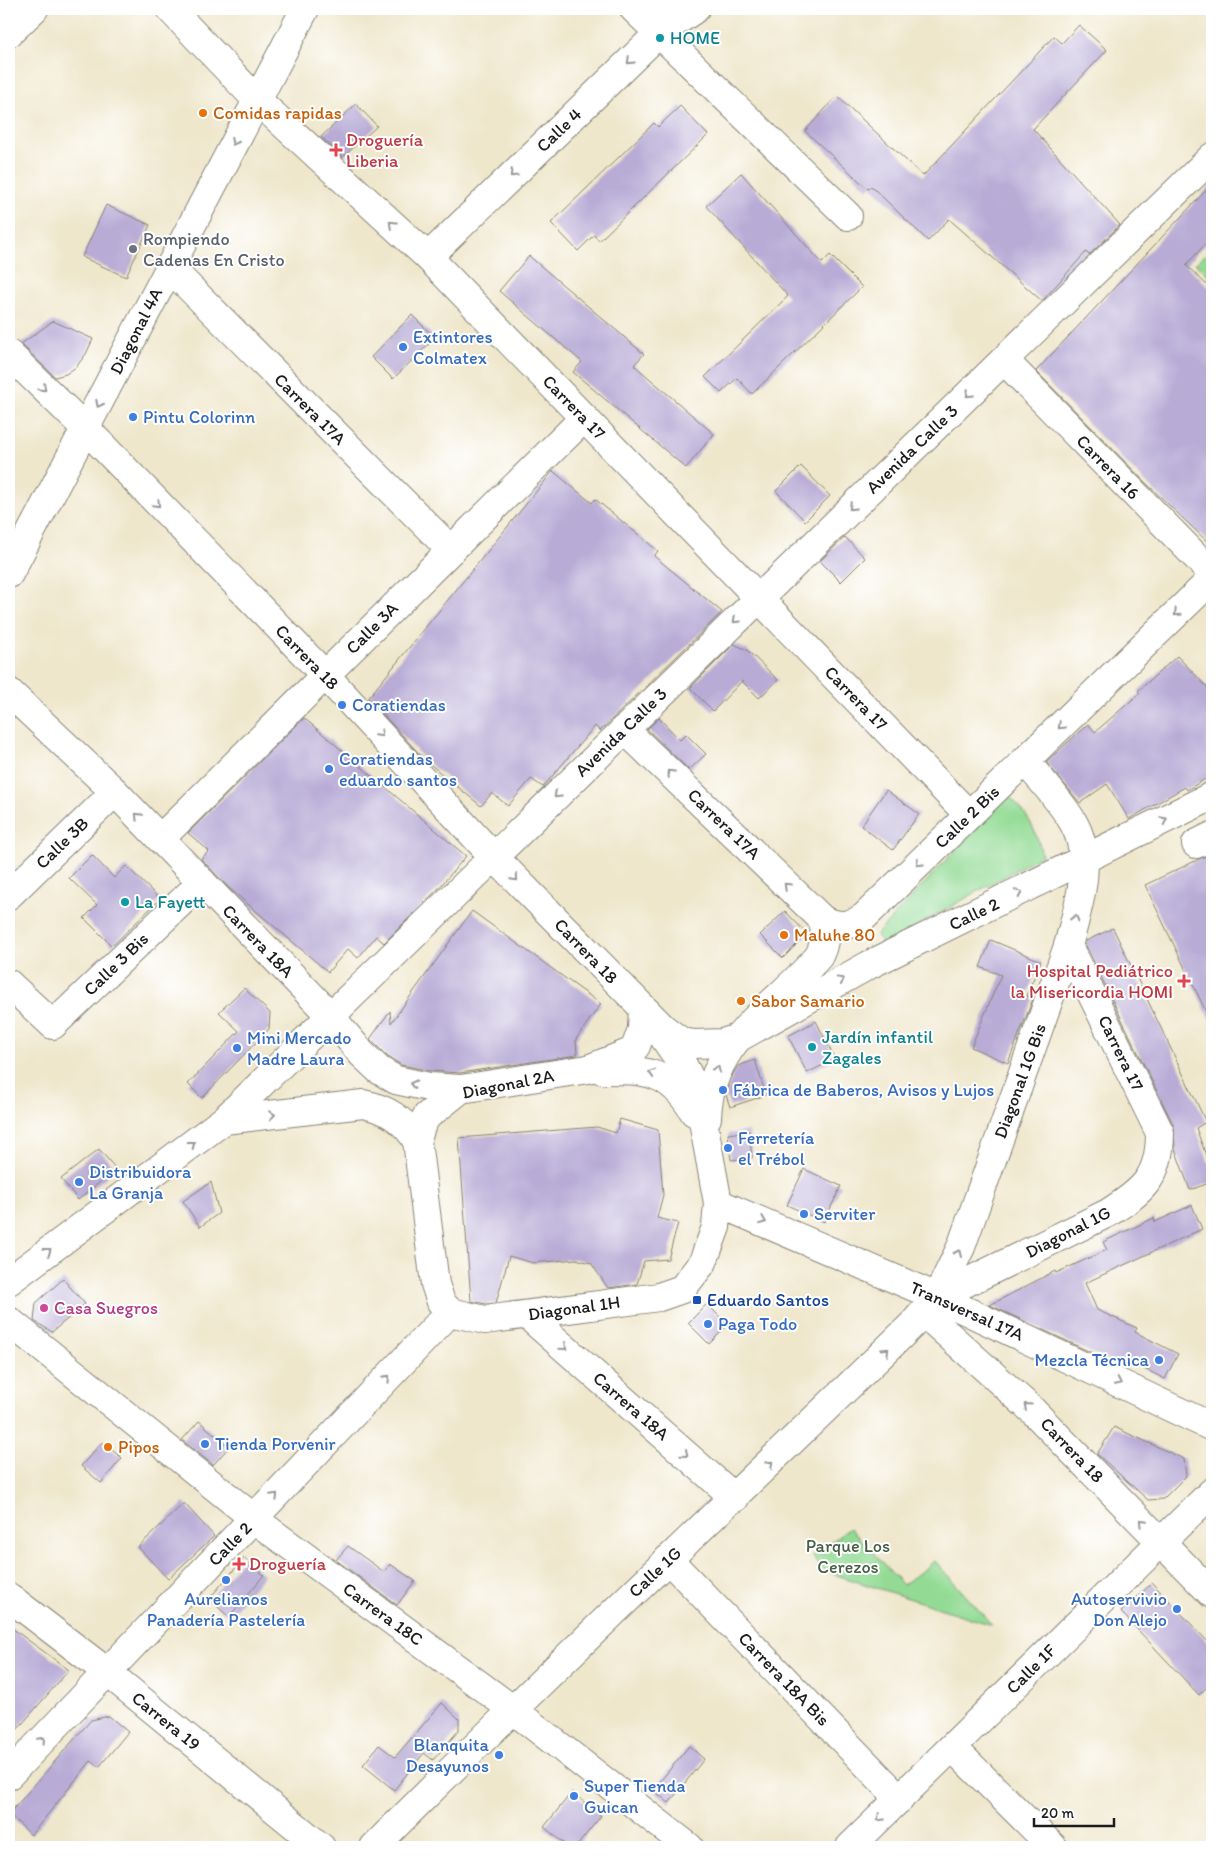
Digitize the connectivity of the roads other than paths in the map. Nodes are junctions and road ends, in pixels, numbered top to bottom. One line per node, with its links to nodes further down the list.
1 (34, 9): 6 (street)
2 (170, 9): 8 (street, Carrera 17)
3 (634, 9): 7 (street)
4 (694, 9): 7 (street, Calle 4)
5 (298, 12): 8 (street, Diagonal 4A)
6 (9, 33)
7 (658, 34): 10 (street); 11 (street, Calle 4, one-way to 11)
8 (256, 99): 11 (street, Carrera 17, one-way to 8); 12 (street, Diagonal 4A, one-way to 12)
9 (1212, 157): 14 (street, Avenida Calle 3)
10 (848, 216)
11 (428, 257): 15 (street, Carrera 17)
12 (170, 267): 16 (street, Diagonal 4A, one-way to 16); 17 (street, Carrera 17A)
13 (9, 354): 16 (street, Carrera 18, one-way to 16)
14 (1004, 360): 18 (street, Carrera 16); 21 (street, Avenida Calle 3, one-way to 21)
15 (584, 418): 17 (street, Calle 3A); 21 (street, Carrera 17)
16 (86, 429): 19 (street, Diagonal 4A); 22 (street, Carrera 18, one-way to 22)
17 (450, 550): 22 (street, Calle 3A)
18 (1212, 573)
19 (9, 574)
20 (1212, 579): 25 (street, Calle 2 Bis, one-way to 25)
21 (759, 598): 24 (street, Avenida Calle 3, one-way to 24); 28 (street, Carrera 17)
22 (325, 675): 29 (street, Calle 3A); 30 (street, Carrera 18, one-way to 30)
23 (9, 692): 26 (street, Carrera 18A)
24 (624, 729): 30 (street, Avenida Calle 3, one-way to 30); 34 (street, Carrera 17A, one-way to 24)
25 (1025, 761): 28 (street, Calle 2 Bis); 31 (street)
26 (116, 792): 29 (street, Carrera 18A, one-way to 26); 33 (street, Calle 3B)
27 (1212, 796): 31 (street, Calle 2, one-way to 27)
28 (969, 815): 34 (street, Calle 2 Bis, one-way to 34)
29 (160, 839): 32 (street, Carrera 18A)
30 (493, 856): 37 (street, Carrera 18, one-way to 37); 38 (street, Avenida Calle 3)
31 (1084, 860): 35 (street, Diagonal 1G Bis, one-way to 31); 39 (street, Calle 2, one-way to 31)
32 (202, 882): 36 (street, Calle 3 Bis); 38 (street, Carrera 18A)
33 (9, 895)
34 (823, 920): 39 (street)
35 (1068, 946): 44 (street, Carrera 17); 49 (street, Diagonal 1G Bis, one-way to 35)
36 (9, 984)
37 (643, 1008): 39 (street, Carrera 18); 40 (street, Diagonal 2A); 43 (street, Carrera 18)
38 (330, 1015): 41 (street, Carrera 18A, one-way to 38); 42 (street, Avenida Calle 3)
39 (738, 1038): 43 (street, Carrera 18, one-way to 39)
40 (588, 1069): 41 (street, Diagonal 2A); 43 (street, Carrera 18, one-way to 40)
41 (461, 1090): 45 (street, Diagonal 2A)
42 (224, 1120): 45 (street, one-way to 45); 48 (street, Avenida Calle 3, one-way to 42)
43 (706, 1133): 46 (street, Carrera 18)
44 (1160, 1133): 49 (street, Diagonal 1G)
45 (417, 1141): 50 (street)
46 (718, 1203): 47 (street, Carrera 18); 49 (street, Transversal 17A, one-way to 49)
47 (692, 1279): 51 (street, Diagonal 1H)
48 (9, 1281)
49 (930, 1305): 53 (street, Transversal 17A, one-way to 53); 55 (street, Calle 1G, one-way to 49); 57 (street, Carrera 18, one-way to 49)
50 (450, 1312): 51 (street, Diagonal 1H); 56 (street, Calle 2, one-way to 50)
51 (527, 1315): 55 (street, Carrera 18A, one-way to 55)
52 (9, 1321): 56 (street, Carrera 18C)
53 (1212, 1427)
54 (1212, 1492): 57 (street, Calle 1F)
55 (735, 1498): 58 (street, Calle 1G)
56 (254, 1518): 61 (street, Calle 2); 62 (street, Carrera 18C)
57 (1161, 1542): 59 (street, Carrera 18); 63 (street, Calle 1F)
58 (668, 1559): 62 (street, Calle 1G); 65 (street, Carrera 18A Bis)
59 (1212, 1594)
60 (9, 1597): 61 (street, Carrera 19)
61 (107, 1672): 64 (street, Calle 2, one-way to 61); 66 (street, Carrera 19)
62 (512, 1709): 67 (street, Calle 1G); 68 (street, Carrera 18C)
63 (952, 1747): 65 (street, Calle 1F); 70 (street)
64 (9, 1775)
65 (900, 1798): 69 (street, Calle 1F, one-way to 69)
66 (321, 1847)
67 (374, 1847)
68 (689, 1847)
69 (850, 1847)
70 (1053, 1847)

